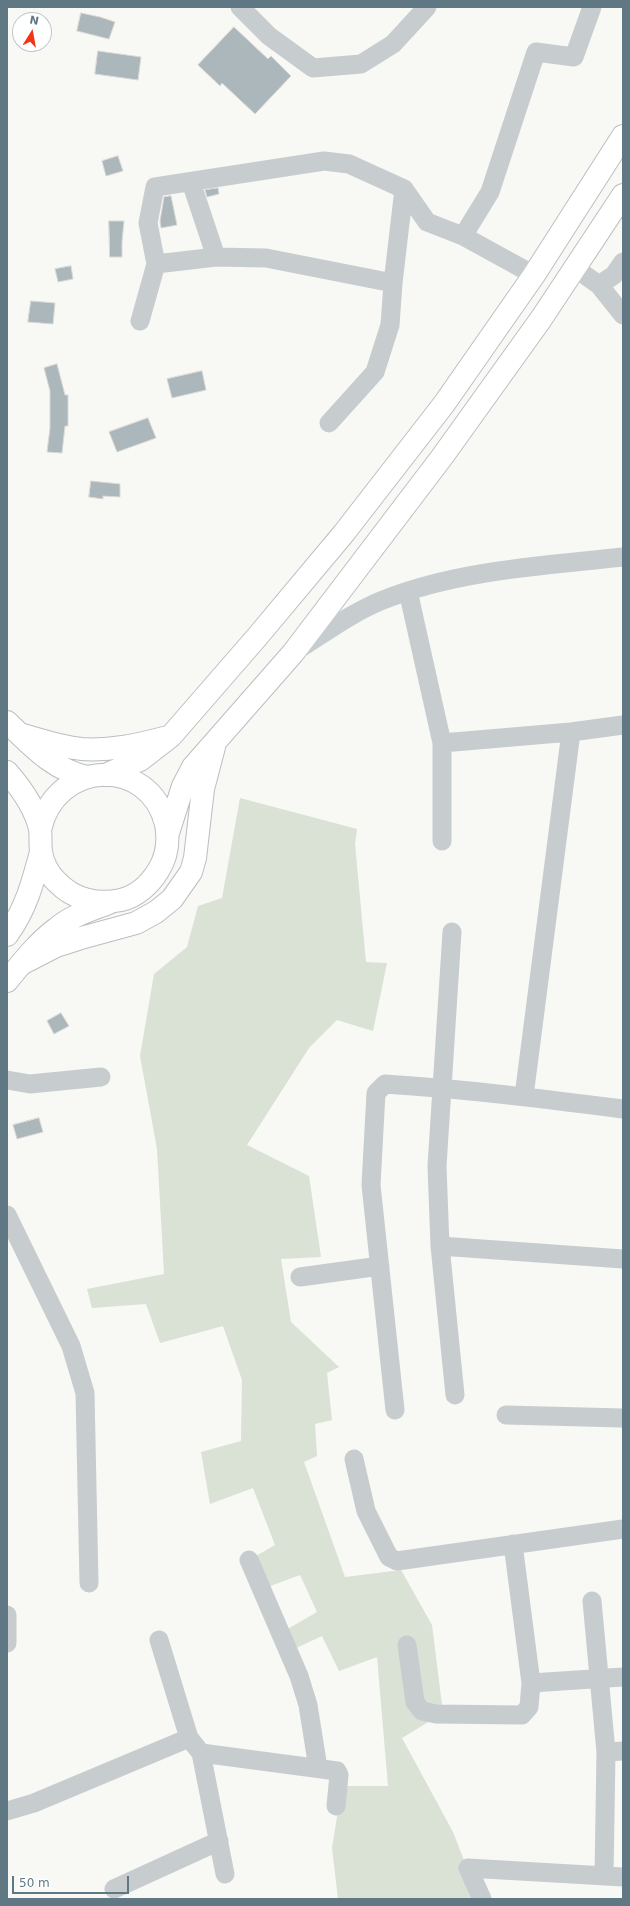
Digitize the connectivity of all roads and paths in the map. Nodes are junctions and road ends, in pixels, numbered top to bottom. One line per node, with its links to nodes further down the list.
1 (240, 7): 2 (street)
2 (427, 7)
3 (592, 7): 8 (street)
4 (623, 136): 13 (main road)
5 (191, 182): 6 (street); 9 (street); 11 (street)
6 (404, 189): 8 (street); 14 (street)
7 (623, 195): 12 (main road)
8 (463, 236): 13 (street)
9 (216, 257): 11 (street); 14 (street)
10 (623, 262): 15 (street)
11 (156, 264): 17 (street)
12 (575, 268): 15 (street); 21 (main road)
13 (534, 275): 25 (main road)
14 (393, 283): 18 (street)
15 (599, 285): 16 (street)
16 (623, 315)
17 (140, 321)
18 (329, 423)
19 (623, 557): 20 (street)
20 (408, 591): 21 (street); 27 (street)
21 (292, 653): 26 (main road)
22 (623, 725): 24 (street)
23 (13, 728): 25 (main road); 29 (main road)
24 (571, 732): 27 (street); 42 (street)
25 (171, 736): 29 (main road)
26 (216, 743): 31 (main road); 37 (main road)
27 (442, 743): 32 (street)
28 (7, 772): 30 (main road)
29 (96, 776): 30 (main road); 31 (main road)
30 (40, 830): 33 (main road)
31 (168, 833): 34 (main road)
32 (442, 841)
33 (41, 852): 34 (main road); 36 (main road)
34 (110, 902): 37 (main road)
35 (452, 932): 41 (street)
36 (7, 935)
37 (22, 963): 38 (main road)
38 (7, 981)
39 (101, 1077): 40 (street)
40 (7, 1080)
41 (441, 1088): 42 (street); 45 (street); 47 (street)
42 (524, 1096): 43 (street)
43 (623, 1109)
44 (7, 1215): 57 (street)
45 (440, 1246): 46 (street); 49 (street)
46 (623, 1258)
47 (380, 1266): 48 (street); 50 (street)
48 (300, 1277)
49 (456, 1395)
50 (395, 1410)
51 (506, 1416): 52 (street)
52 (623, 1418)
53 (354, 1459): 55 (street)
54 (623, 1529): 55 (street)
55 (513, 1544): 65 (street)
56 (249, 1560): 68 (street)
57 (89, 1583)
58 (592, 1601): 64 (street)
59 (7, 1615): 61 (street)
60 (159, 1640): 66 (street)
61 (7, 1643)
62 (407, 1645): 65 (street)
63 (623, 1677): 64 (street)
64 (600, 1678): 65 (street); 67 (street)
65 (531, 1683)
66 (195, 1746): 68 (street); 70 (street); 71 (street)
67 (615, 1751): 73 (street)
68 (318, 1768): 69 (street)
69 (336, 1806)
70 (7, 1811)
71 (218, 1841): 72 (street); 75 (street)
72 (225, 1874)
73 (604, 1876): 74 (street); 76 (street)
74 (623, 1877)
75 (114, 1890)
76 (482, 1899)

